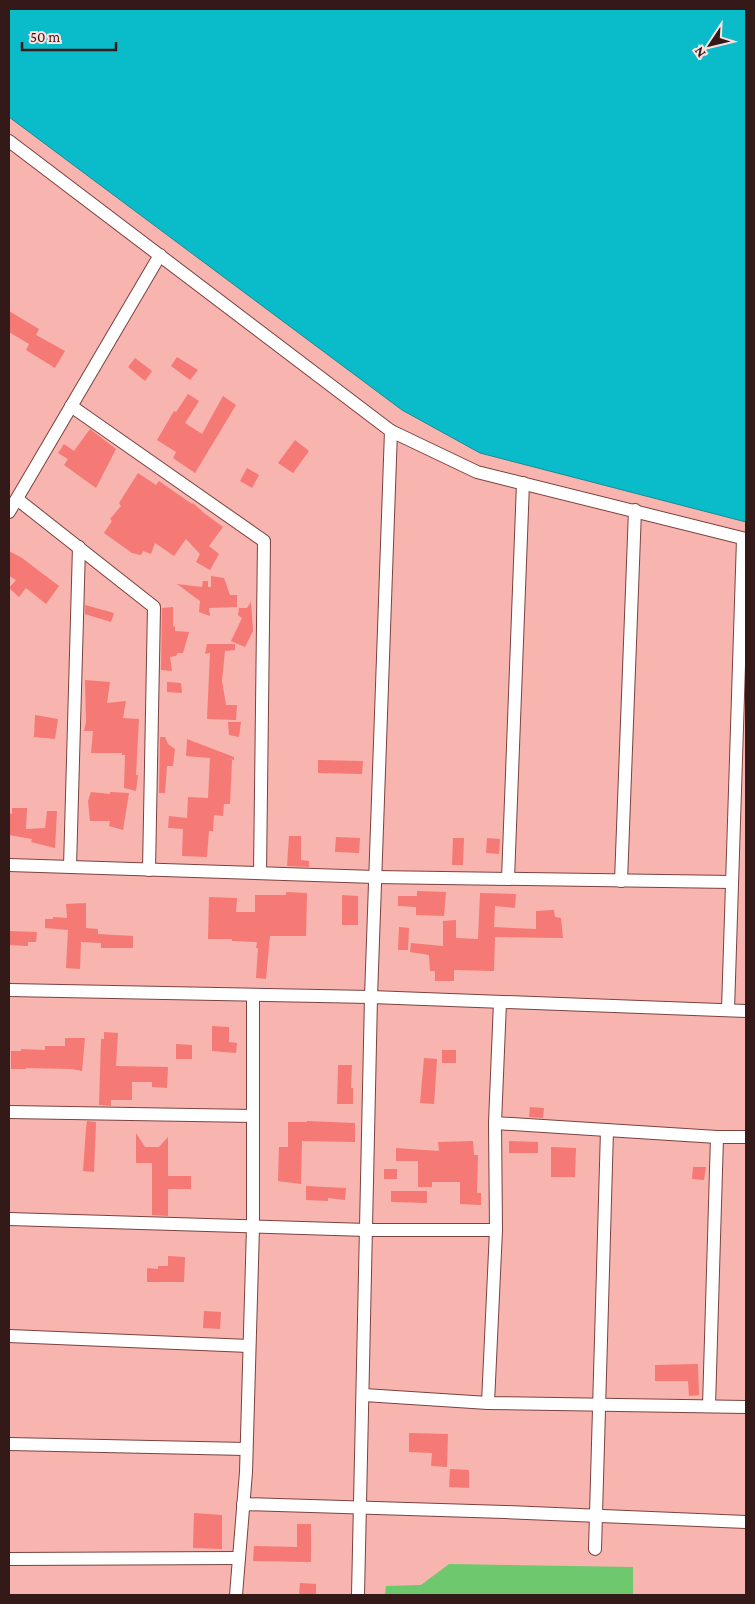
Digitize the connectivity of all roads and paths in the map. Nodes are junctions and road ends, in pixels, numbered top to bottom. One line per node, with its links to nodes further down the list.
1 (9, 141): 2 (street)
2 (160, 255): 3 (street); 4 (street)
3 (71, 406): 6 (street); 14 (street)
4 (390, 431): 5 (street); 15 (street)
5 (523, 483): 7 (street); 16 (street)
6 (17, 499): 8 (street); 10 (street)
7 (635, 510): 9 (street); 17 (street)
8 (9, 512)
9 (745, 539): 18 (street)
10 (78, 547): 12 (street); 13 (street)
11 (9, 865): 12 (street)
12 (70, 867): 13 (street)
13 (149, 870): 14 (street)
14 (260, 873): 15 (street)
15 (375, 877): 16 (street); 21 (street)
16 (508, 879): 17 (street)
17 (621, 881): 18 (street)
18 (732, 882): 23 (street)
19 (9, 990): 20 (street)
20 (253, 995): 21 (street); 26 (street)
21 (371, 997): 22 (street); 33 (street)
22 (500, 1002): 23 (street); 27 (street)
23 (728, 1010): 24 (street)
24 (746, 1011)
25 (9, 1112): 26 (street)
26 (253, 1116): 32 (street)
27 (495, 1123): 28 (street); 34 (street)
28 (607, 1130): 29 (street); 39 (street)
29 (717, 1136): 30 (street); 40 (street)
30 (746, 1137)
31 (9, 1219): 32 (street)
32 (253, 1227): 33 (street); 36 (street)
33 (367, 1230): 34 (street); 37 (street)
34 (496, 1230): 38 (street)
35 (9, 1336): 36 (street)
36 (249, 1346): 43 (street)
37 (364, 1395): 38 (street); 45 (street)
38 (488, 1403): 39 (street)
39 (599, 1406): 40 (street); 46 (street)
40 (709, 1406): 41 (street)
41 (746, 1407)
42 (9, 1444): 43 (street)
43 (246, 1449): 44 (street)
44 (243, 1504): 45 (street); 49 (street)
45 (361, 1508): 46 (street); 52 (street)
46 (595, 1516): 47 (street); 48 (street)
47 (746, 1522)
48 (595, 1549)
49 (239, 1558): 50 (street); 51 (street)
50 (9, 1559)
51 (236, 1595)
52 (358, 1595)

